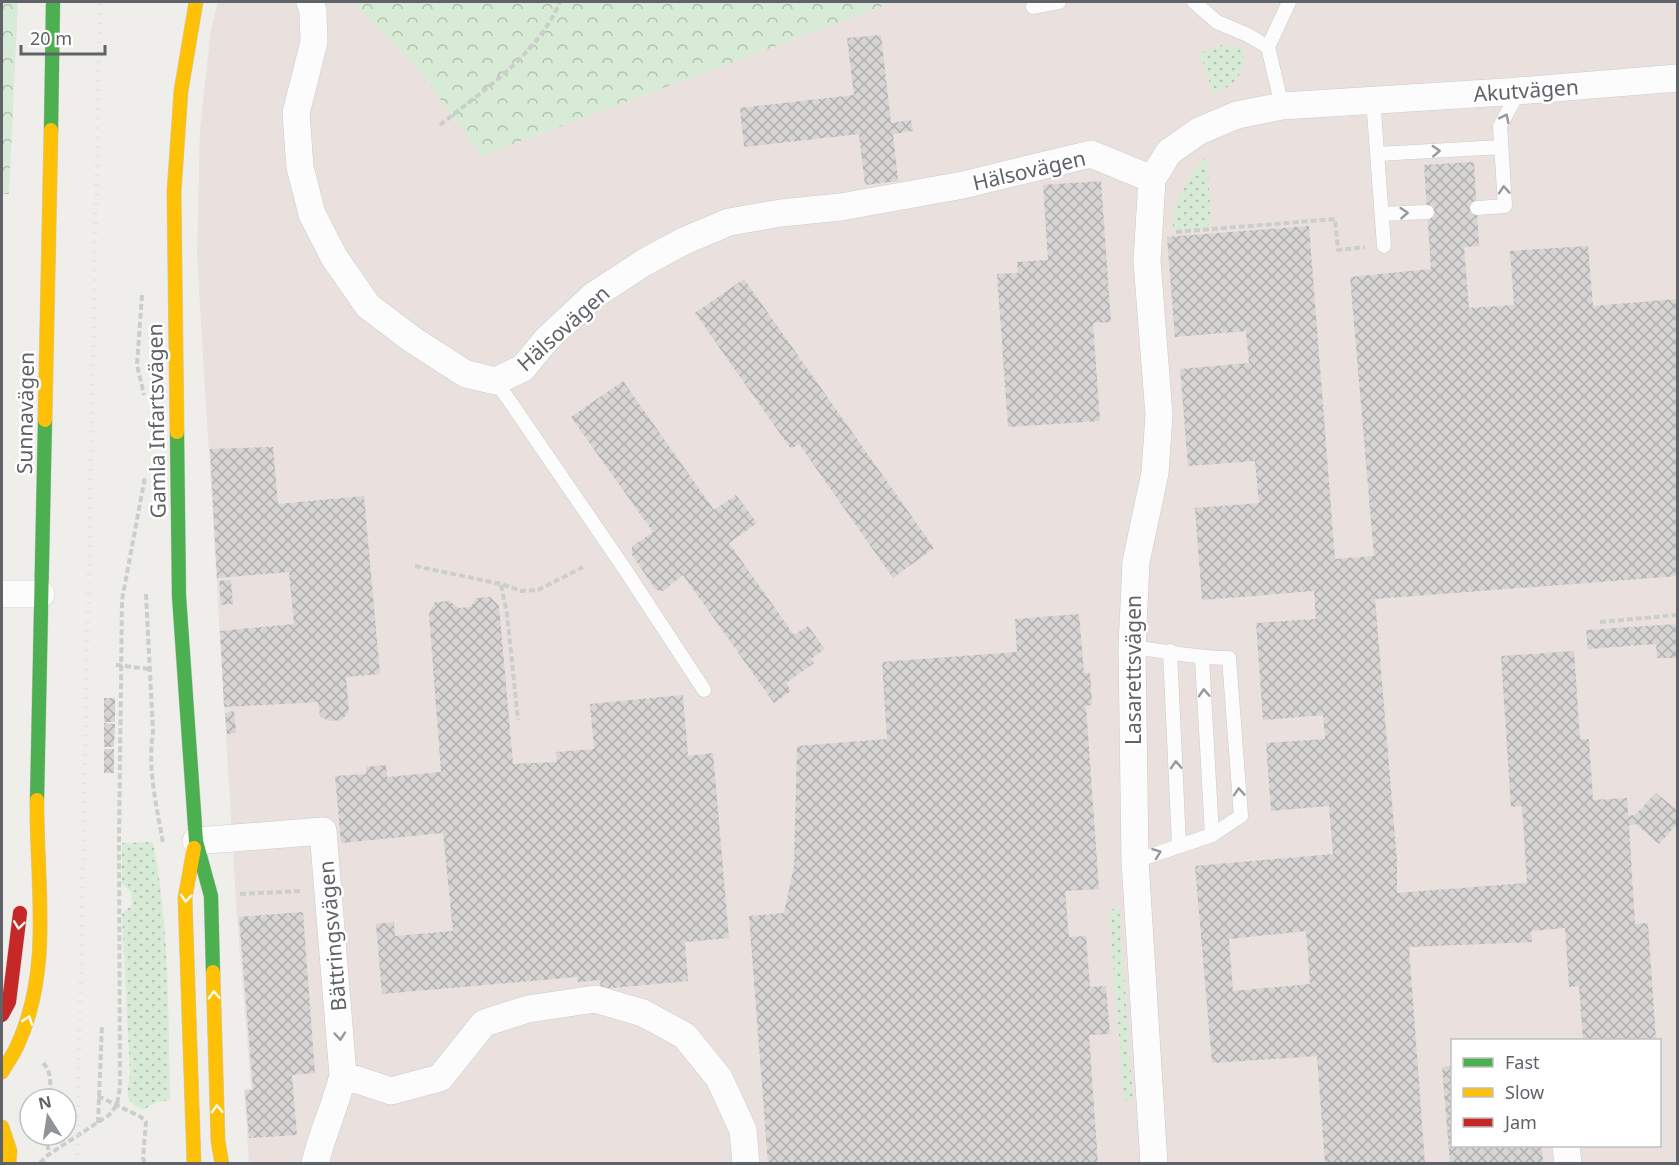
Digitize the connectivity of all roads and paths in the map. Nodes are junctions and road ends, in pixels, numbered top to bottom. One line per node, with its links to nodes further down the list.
1 (54, 2): 29 (street, Sunnavägen)
2 (196, 2): 41 (street, Gamla Infartsvägen)
3 (310, 2): 23 (street, Hälsovägen)
4 (560, 2): 14 (path)
5 (1059, 2): 8 (lane)
6 (1194, 2): 9 (lane)
7 (1289, 2): 9 (lane)
8 (1033, 7)
9 (1268, 47): 13 (lane)
10 (1677, 78): 11 (street, Akutvägen)
11 (1519, 91): 12 (street, Akutvägen); 15 (lane, one-way to 11)
12 (1373, 99): 13 (street, Akutvägen); 16 (lane)
13 (1282, 106): 17 (street, Akutvägen)
14 (440, 125)
15 (1501, 147): 16 (lane, one-way to 15); 18 (lane, one-way to 15)
16 (1377, 154): 20 (lane)
17 (1152, 179): 21 (street, Lasarettsvägen); 23 (street, Hälsovägen)
18 (1477, 208)
19 (1427, 212): 20 (lane, one-way to 19)
20 (1382, 214): 22 (lane)
21 (1149, 234): 22 (path); 32 (street, Lasarettsvägen)
22 (1384, 246)
23 (496, 381): 37 (lane)
24 (146, 471): 35 (path)
25 (415, 566): 27 (path)
26 (583, 567): 27 (path)
27 (501, 584): 38 (path)
28 (2, 594): 29 (street)
29 (41, 594): 39 (street, Sunnavägen)
30 (1677, 615): 31 (path)
31 (1600, 622)
32 (1132, 647): 33 (lane); 43 (street, Lasarettsvägen)
33 (1170, 651): 34 (lane); 42 (lane, one-way to 33)
34 (1202, 658): 40 (lane, one-way to 34); 40 (lane, one-way to 34)
35 (118, 666): 36 (path); 55 (path)
36 (149, 669)
37 (704, 690)
38 (518, 720)
39 (37, 826): 44 (street, Sunnavägen); 50 (street, Sunnavägen, one-way to 39)
40 (1212, 835): 42 (lane)
41 (196, 841): 45 (street, Bättringsvägen); 46 (street, Gamla Infartsvägen); 64 (street, Gamla Infartsvägen, one-way to 64)
42 (1179, 845): 43 (lane, one-way to 42)
43 (1135, 861): 68 (street, Lasarettsvägen)
44 (26, 879)
45 (328, 890): 46 (path); 51 (street, Bättringsvägen, one-way to 51)
46 (211, 896): 65 (street, Gamla Infartsvägen, one-way to 46)
47 (22, 900): 48 (street, one-way to 48)
48 (2, 1015)
49 (102, 1025): 54 (path)
50 (2, 1072)
51 (343, 1075): 66 (street, Bättringsvägen); 67 (street)
52 (50, 1077): 53 (path)
53 (50, 1087)
54 (98, 1096): 55 (path); 56 (path)
55 (117, 1105): 56 (path); 63 (path)
56 (98, 1124): 60 (path)
57 (2, 1127): 61 (street)
58 (48, 1147): 60 (path)
59 (1566, 1147): 69 (street)
60 (48, 1155): 62 (path)
61 (9, 1164)
62 (39, 1164)
63 (144, 1164)
64 (194, 1164)
65 (222, 1164)
66 (315, 1164)
67 (746, 1164)
68 (1154, 1164)
69 (1568, 1164)

